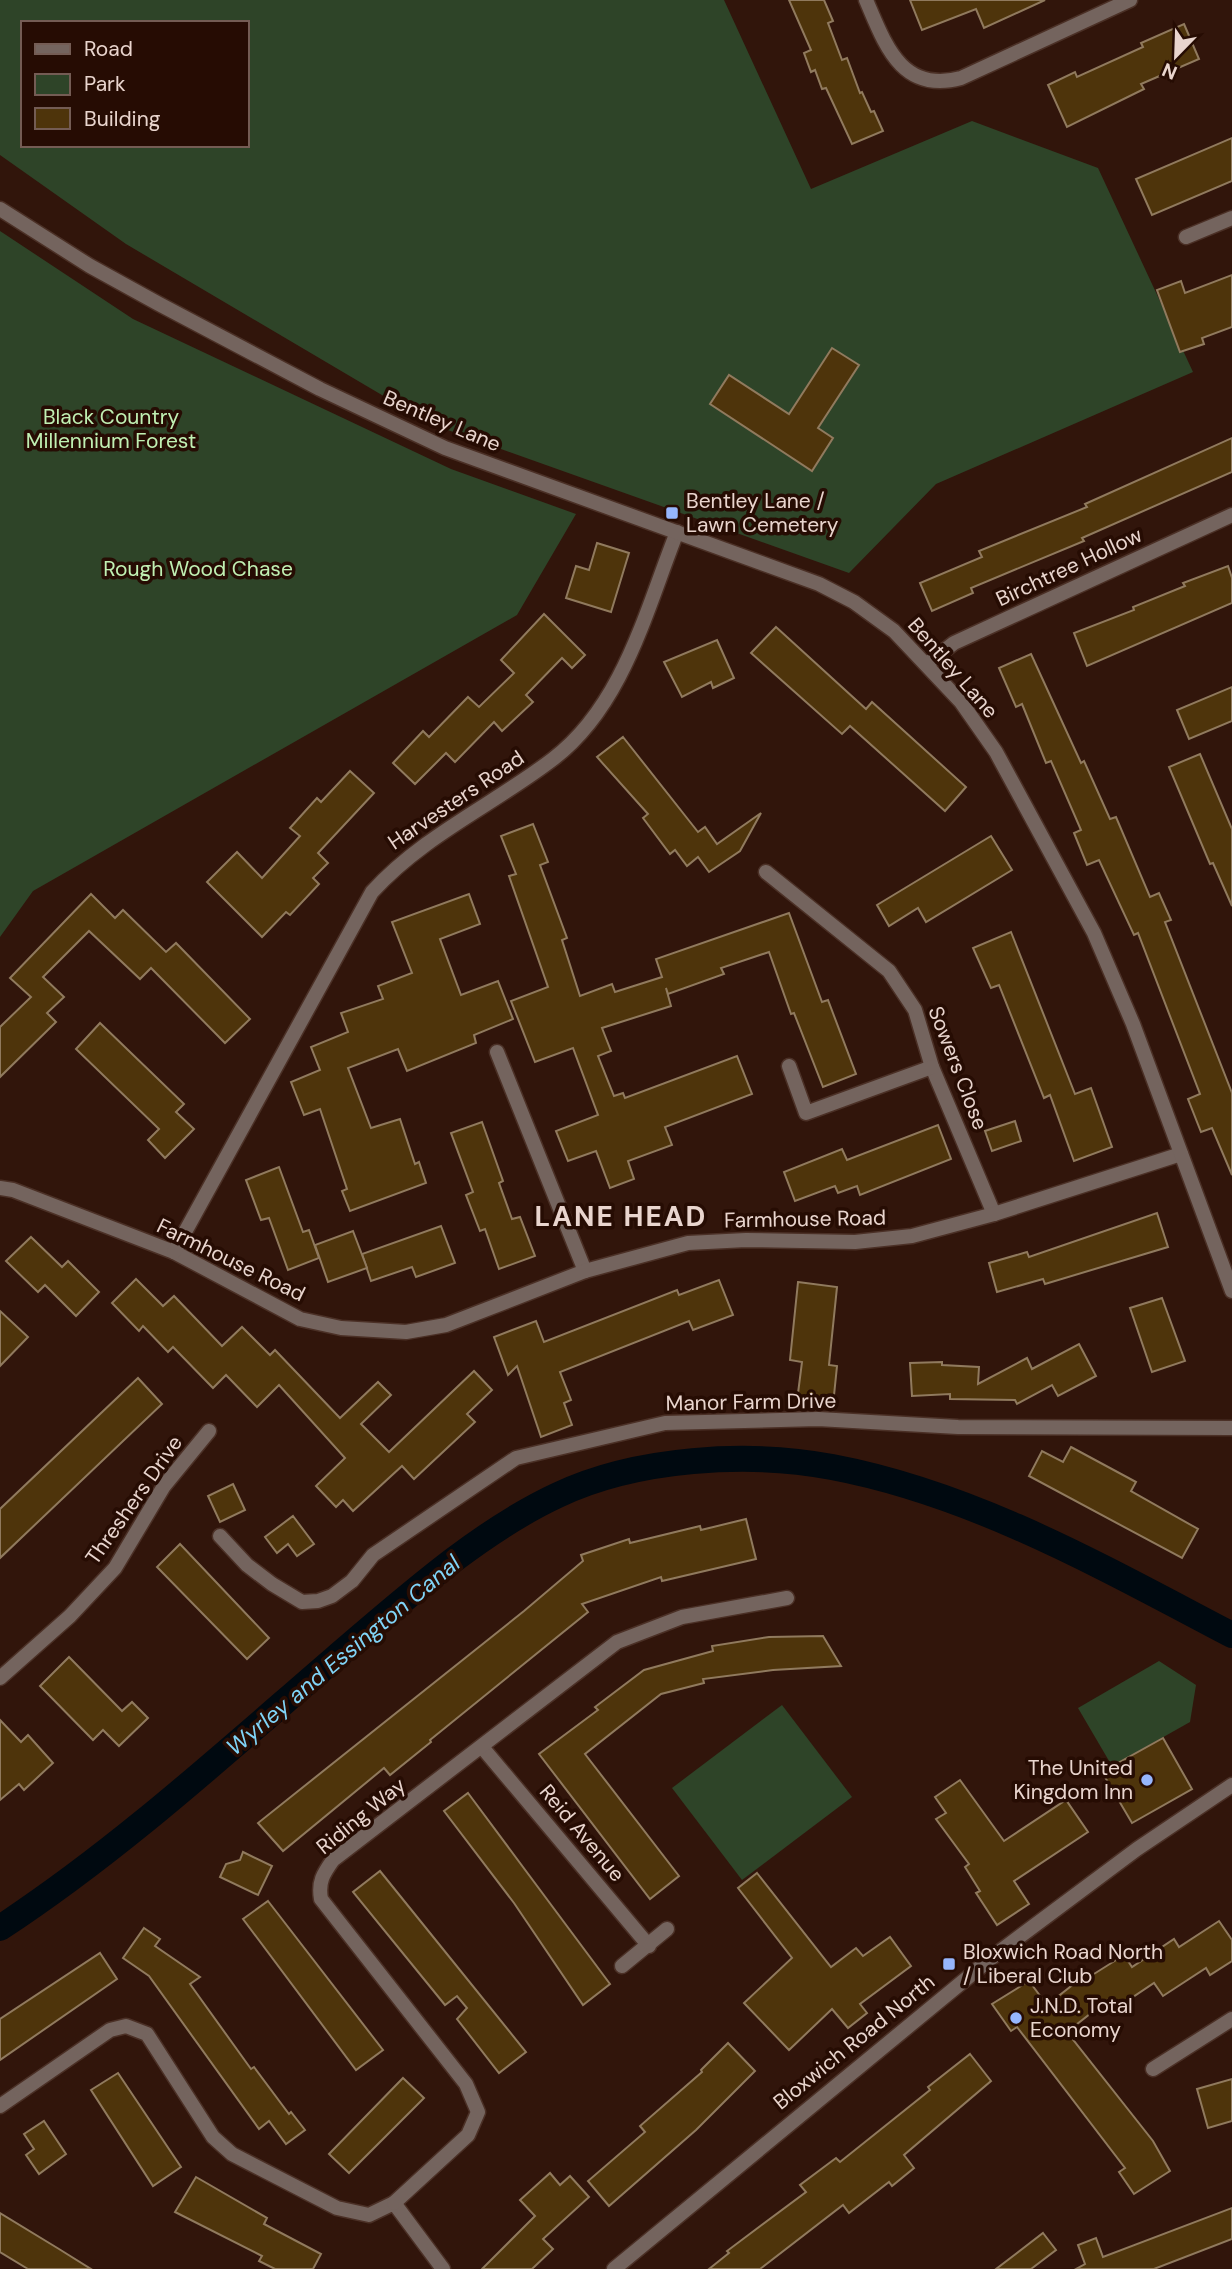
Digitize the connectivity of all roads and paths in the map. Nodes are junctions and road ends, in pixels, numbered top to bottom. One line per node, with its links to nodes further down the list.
1 (866, 0): 2 (street)
2 (1129, 0)
3 (0, 209): 7 (street, Bentley Lane)
4 (1232, 218): 5 (street)
5 (1186, 237)
6 (1232, 515): 8 (street, Birchtree Hollow)
7 (677, 532): 8 (street, Bentley Lane); 16 (street, Harvesters Road)
8 (927, 664): 13 (street, Bentley Lane)
9 (766, 872): 12 (street, Sowers Close)
10 (497, 1052): 17 (street)
11 (789, 1066): 12 (street)
12 (932, 1067): 15 (street, Sowers Close)
13 (1181, 1154): 15 (street, Farmhouse Road); 18 (street, Bentley Lane)
14 (0, 1188): 16 (street, Farmhouse Road)
15 (994, 1214): 17 (street, Farmhouse Road)
16 (174, 1252): 17 (street, Farmhouse Road)
17 (585, 1271)
18 (1232, 1291)
19 (1232, 1428): 21 (street, Manor Farm Drive)
20 (209, 1431): 23 (street, Threshers Drive)
21 (220, 1536)
22 (787, 1598): 24 (street, Riding Way)
23 (0, 1678)
24 (482, 1747): 27 (street, Reid Avenue); 32 (street, Riding Way)
25 (1232, 1785): 34 (street, Bloxwich Road North)
26 (667, 1929): 27 (street)
27 (649, 1946): 28 (street)
28 (622, 1966)
29 (1232, 2019): 30 (street)
30 (1153, 2069)
31 (0, 2106): 32 (street)
32 (394, 2203): 33 (street)
33 (443, 2269)
34 (614, 2269)

